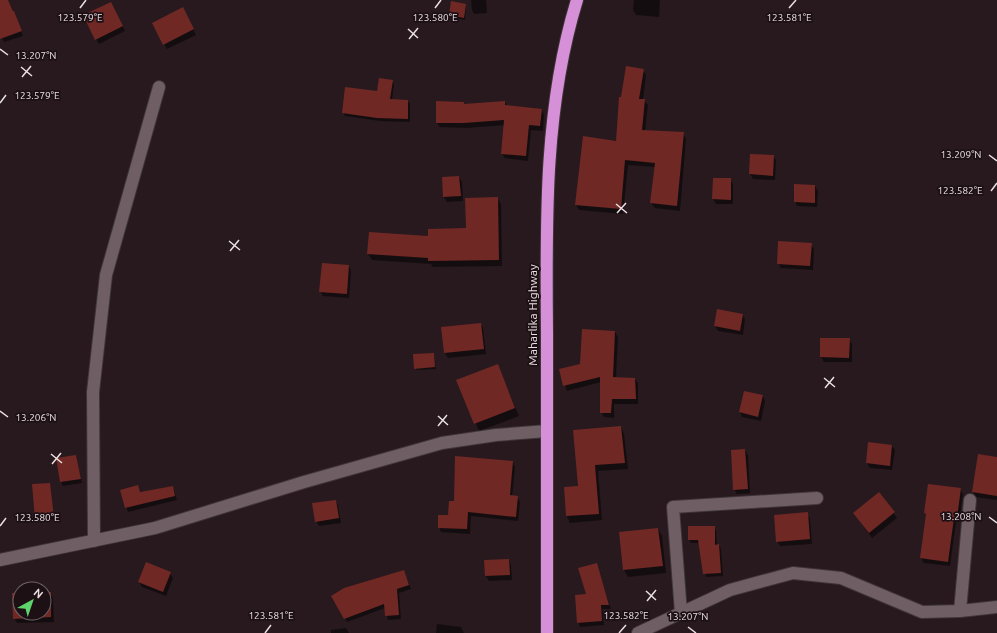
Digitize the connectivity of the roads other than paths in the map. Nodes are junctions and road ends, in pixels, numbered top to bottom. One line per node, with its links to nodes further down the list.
1 (577, 0): 3 (highway, Maharlika Highway)
2 (159, 88): 6 (street)
3 (547, 431): 6 (street); 11 (highway, Maharlika Highway)
4 (818, 498): 10 (street)
5 (970, 500): 9 (street)
6 (94, 541): 7 (street)
7 (0, 560)
8 (997, 607): 9 (street)
9 (960, 611): 10 (street)
10 (680, 613): 12 (street)
11 (548, 633)
12 (638, 633)

